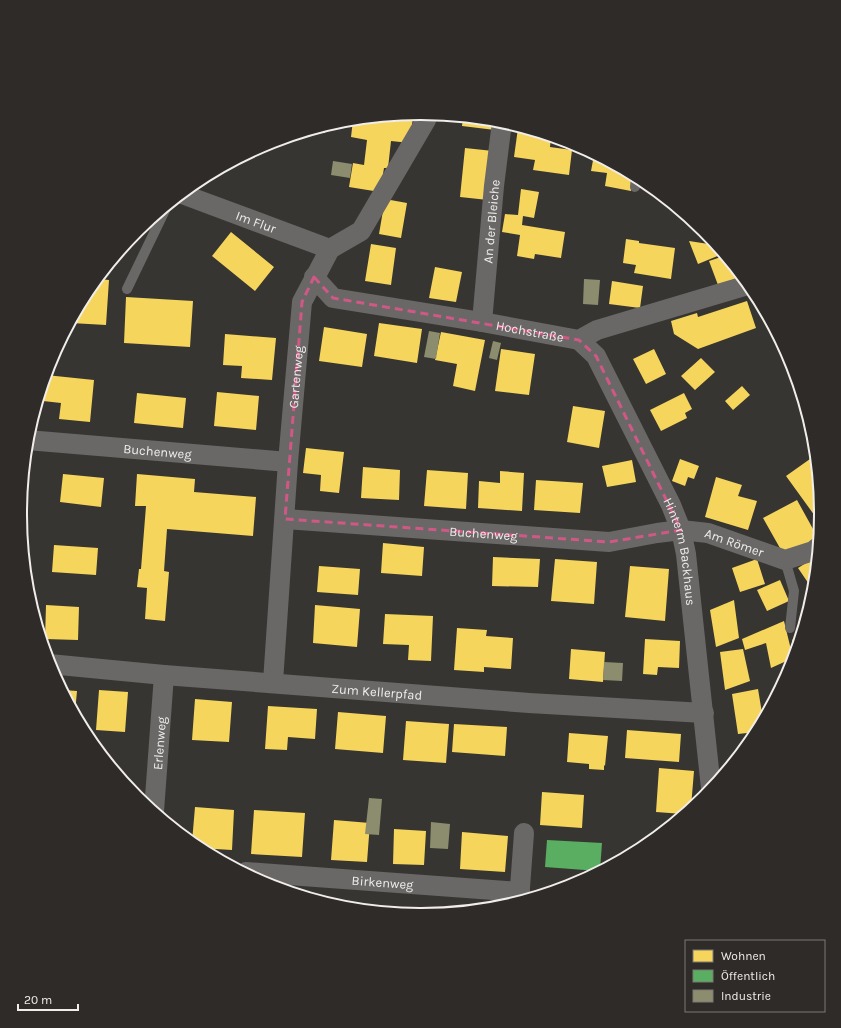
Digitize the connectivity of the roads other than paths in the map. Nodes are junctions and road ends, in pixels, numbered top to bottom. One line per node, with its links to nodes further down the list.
1 (426, 120): 5 (street)
2 (501, 129): 9 (street, An der Bleiche)
3 (189, 196): 5 (street, Im Flur)
4 (163, 217): 8 (lane)
5 (330, 249): 6 (street, Gartenweg)
6 (314, 277): 9 (street, Hochstraße); 12 (street, Gartenweg)
7 (742, 287): 10 (street, Hochstraße)
8 (127, 289)
9 (482, 322): 10 (street, Hochstraße)
10 (579, 340): 14 (street, Hinterm Backhaus)
11 (34, 441): 12 (street, Buchenweg)
12 (288, 462): 13 (street, Gartenweg)
13 (285, 519): 14 (street, Buchenweg); 20 (street, Gartenweg)
14 (681, 530): 16 (street, Am Römer); 21 (street, Hinterm Backhaus)
15 (812, 551): 16 (street)
16 (785, 560): 17 (lane)
17 (790, 628)
18 (57, 665): 19 (street, Zum Kellerpfad)
19 (164, 675): 20 (street, Zum Kellerpfad); 23 (street, Erlenweg)
20 (273, 682): 21 (street, Zum Kellerpfad)
21 (704, 713): 22 (street, Hinterm Backhaus)
22 (710, 779)
23 (155, 804)
24 (524, 833): 26 (street)
25 (259, 873): 27 (street, Birkenweg)
26 (519, 895)
27 (515, 896)

